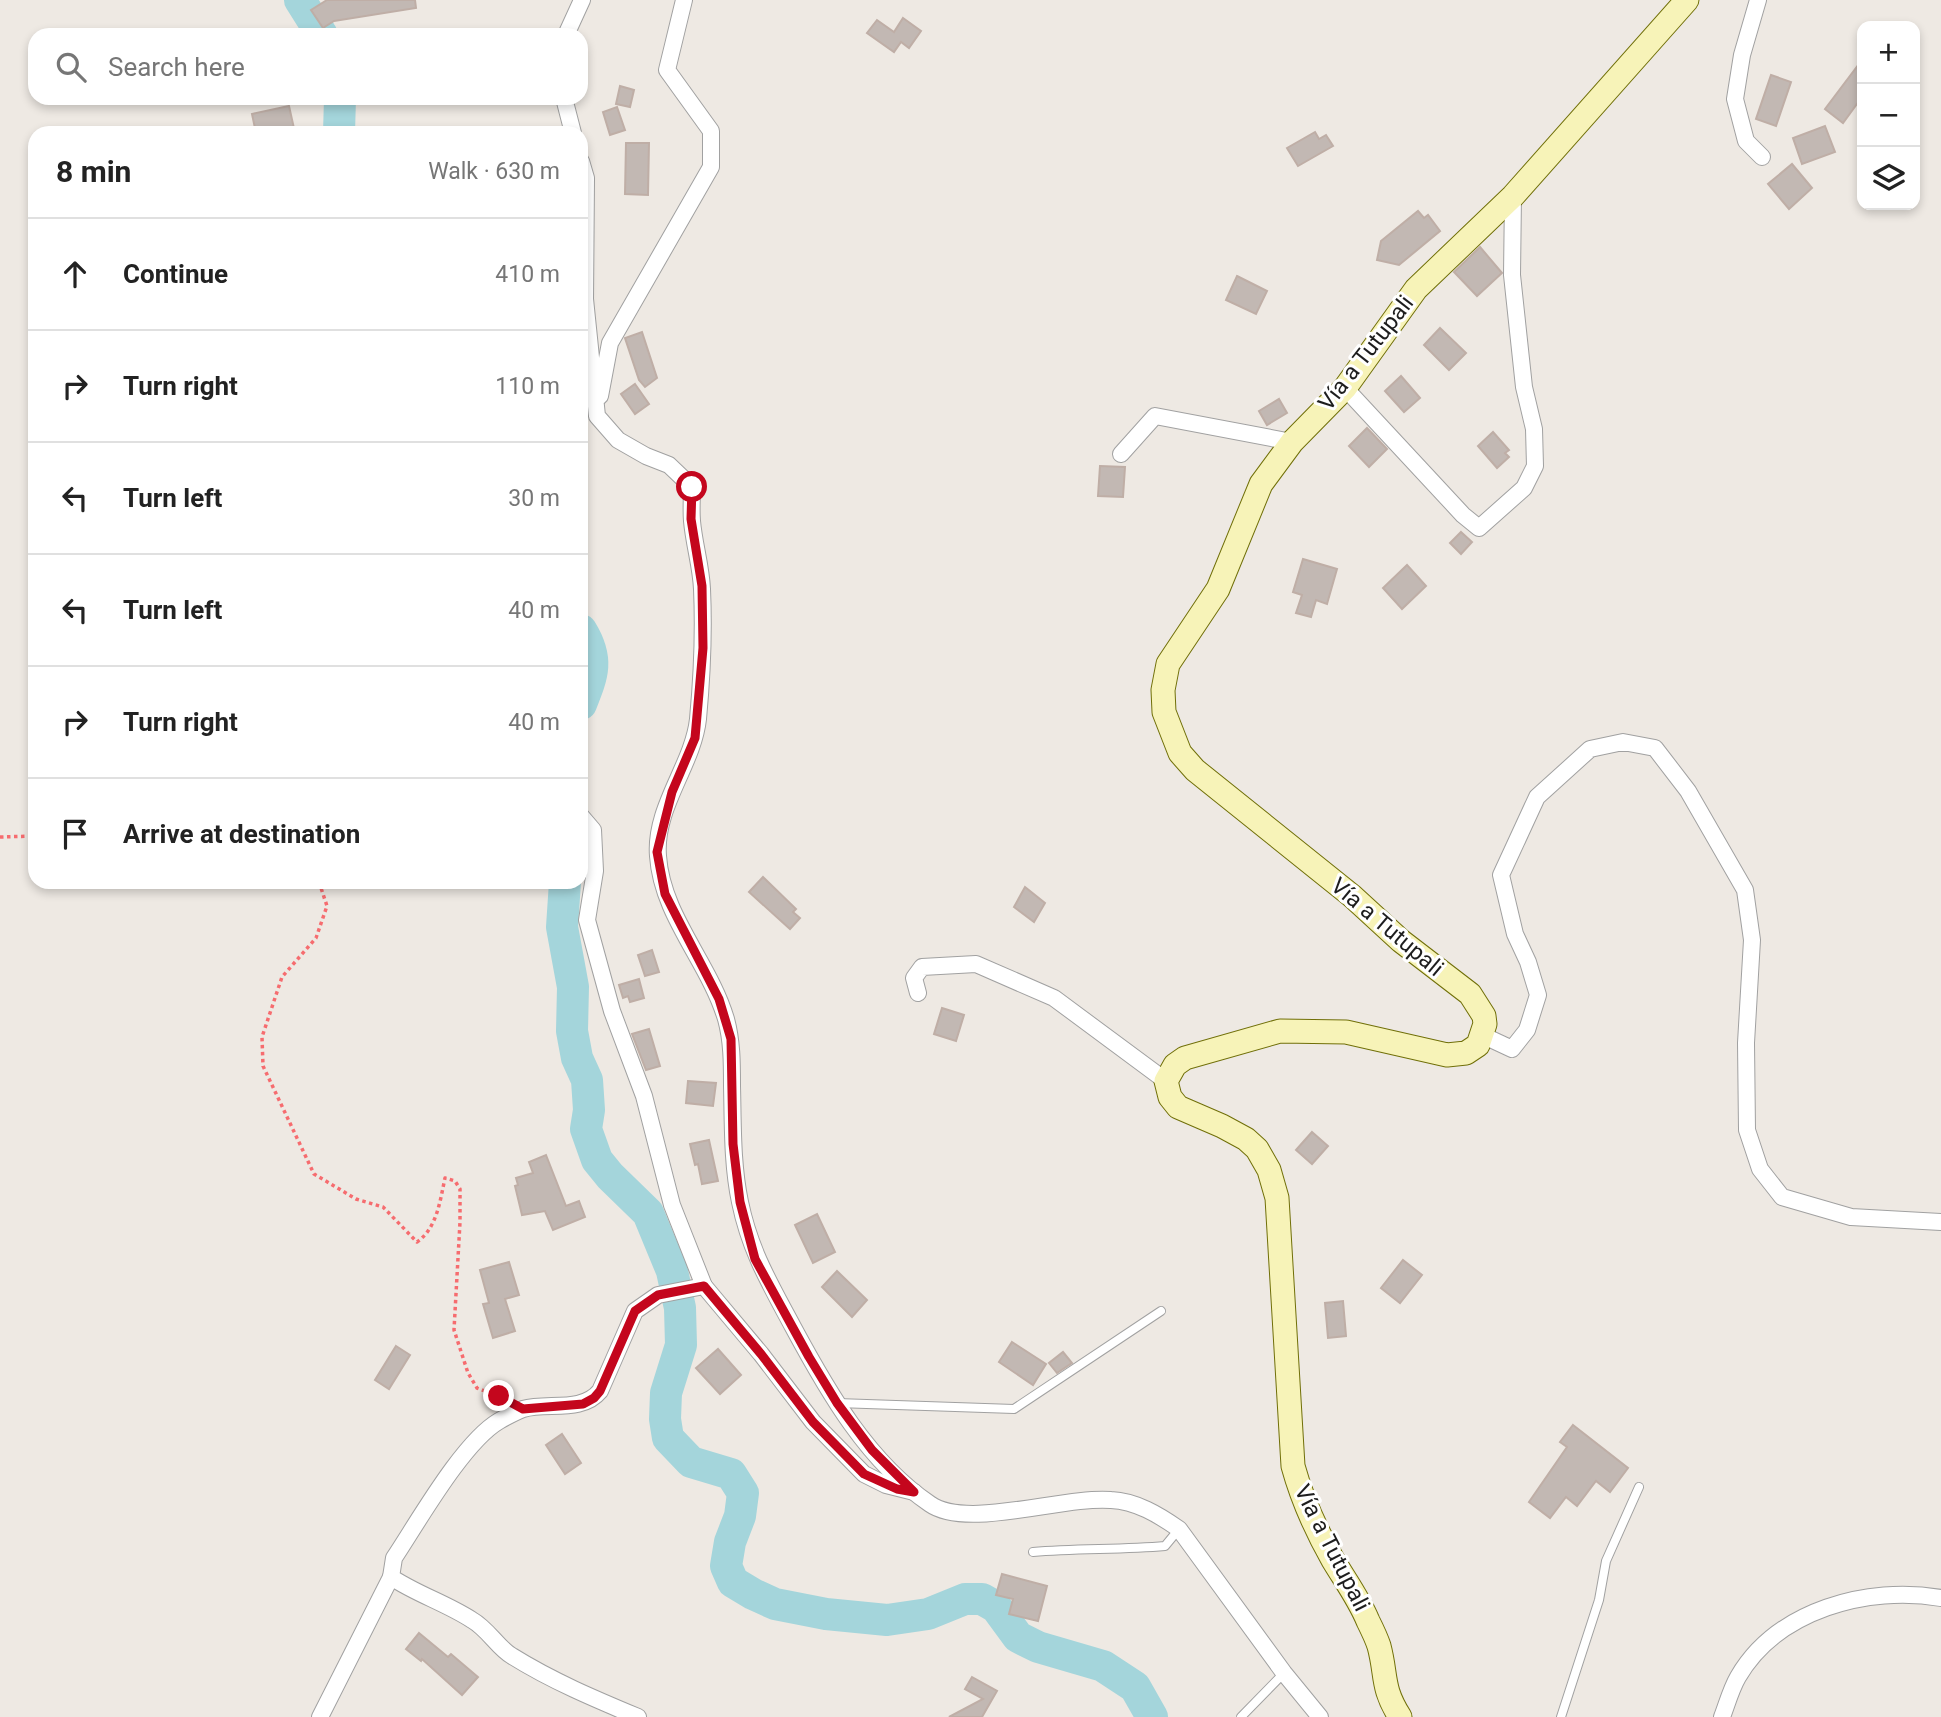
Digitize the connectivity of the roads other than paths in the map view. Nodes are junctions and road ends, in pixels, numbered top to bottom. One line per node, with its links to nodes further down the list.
1 (582, 0): 5 (street)
2 (684, 0): 12 (street)
3 (1687, 0): 9 (street, Vía a Tutupali)
4 (1758, 0): 8 (street)
5 (569, 28)
6 (566, 105): 7 (street)
7 (571, 126)
8 (1762, 157)
9 (1513, 196): 11 (street, Vía a Tutupali); 11 (street)
10 (588, 328): 12 (street)
11 (1345, 388): 13 (street, Vía a Tutupali)
12 (597, 416): 22 (street)
13 (1292, 442): 14 (street); 17 (street, Vía a Tutupali)
14 (1121, 454)
15 (588, 824): 20 (street)
16 (918, 993): 18 (street)
17 (1482, 1035): 18 (street); 19 (street)
18 (1166, 1081): 34 (street, Vía a Tutupali)
19 (1941, 1222)
20 (696, 1287): 24 (street); 27 (street)
21 (1161, 1311): 22 (lane)
22 (837, 1403): 24 (street)
23 (1639, 1487): 35 (lane)
24 (914, 1492): 25 (street)
25 (1179, 1529): 26 (lane); 29 (street)
26 (1033, 1552)
27 (391, 1577): 30 (street); 31 (street)
28 (1941, 1598): 36 (street)
29 (1284, 1673): 32 (lane); 33 (street)
30 (320, 1717)
31 (638, 1717)
32 (1241, 1717)
33 (1320, 1717)
34 (1400, 1717)
35 (1562, 1717)
36 (1722, 1717)

